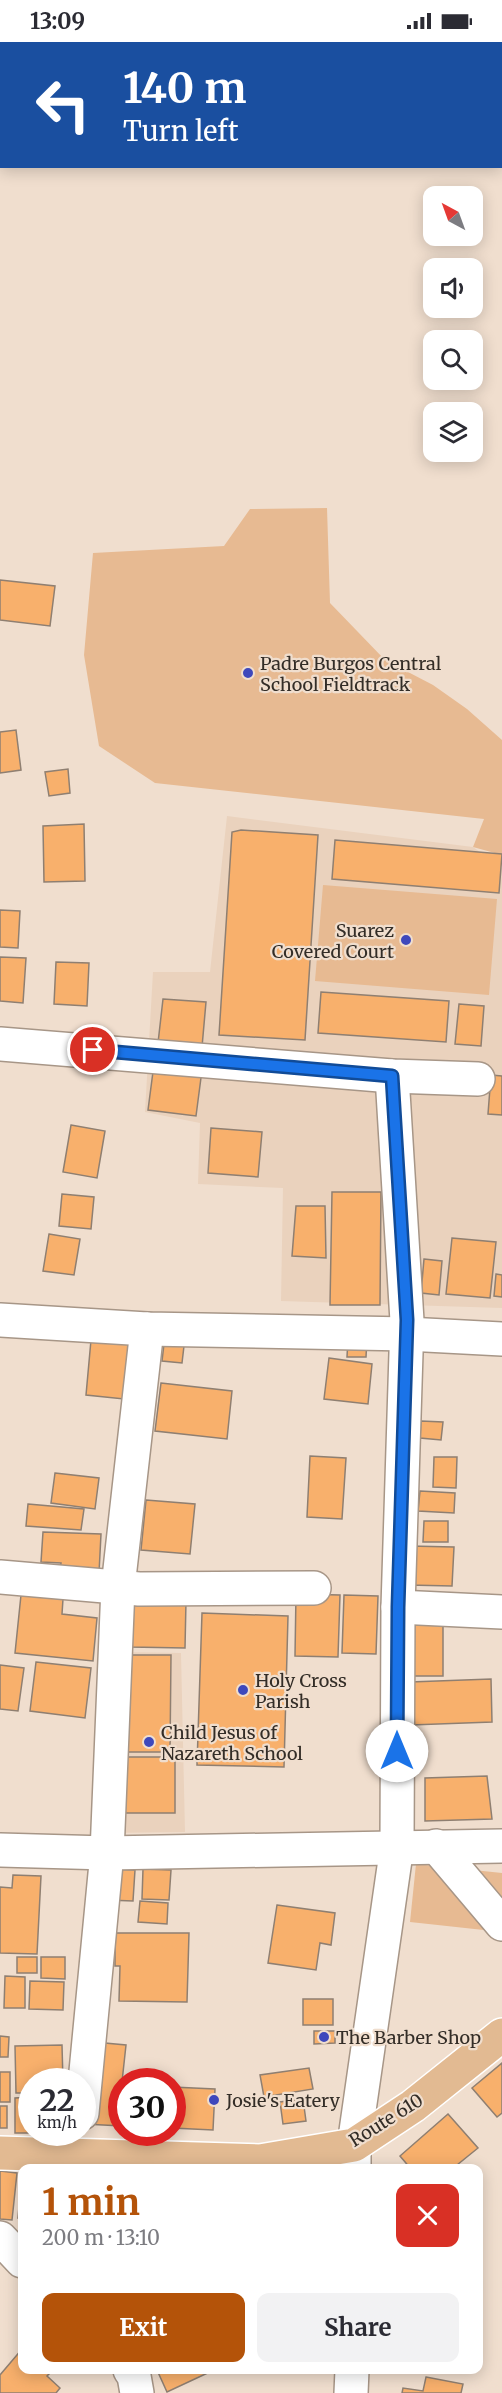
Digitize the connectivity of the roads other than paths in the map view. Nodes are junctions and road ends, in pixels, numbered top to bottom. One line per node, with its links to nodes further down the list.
1 (0, 1044): 2 (street)
2 (392, 1076): 3 (street); 6 (street)
3 (478, 1079)
4 (0, 1320): 5 (street)
5 (147, 1329): 6 (street); 9 (street)
6 (407, 1334): 7 (street); 11 (street)
7 (502, 1339)
8 (0, 1577): 9 (street)
9 (118, 1587): 10 (street); 17 (street)
10 (314, 1588)
11 (398, 1607): 12 (street); 13 (street)
12 (502, 1612)
13 (397, 1846): 14 (street); 17 (street); 24 (street)
14 (436, 1846): 15 (street); 18 (street)
15 (502, 1846)
16 (0, 1850): 17 (street)
17 (107, 1853): 20 (street)
18 (502, 1924)
19 (502, 2036): 24 (main road, Route 610)
20 (86, 2068)
21 (62, 2146): 23 (main road, Route 610)
22 (96, 2146): 24 (main road, Route 610)
23 (0, 2153)
24 (354, 2157)
25 (0, 2238): 26 (street)
26 (18, 2257)
27 (133, 2374): 29 (street)
28 (352, 2374): 30 (street)
29 (137, 2393)
30 (351, 2393)

